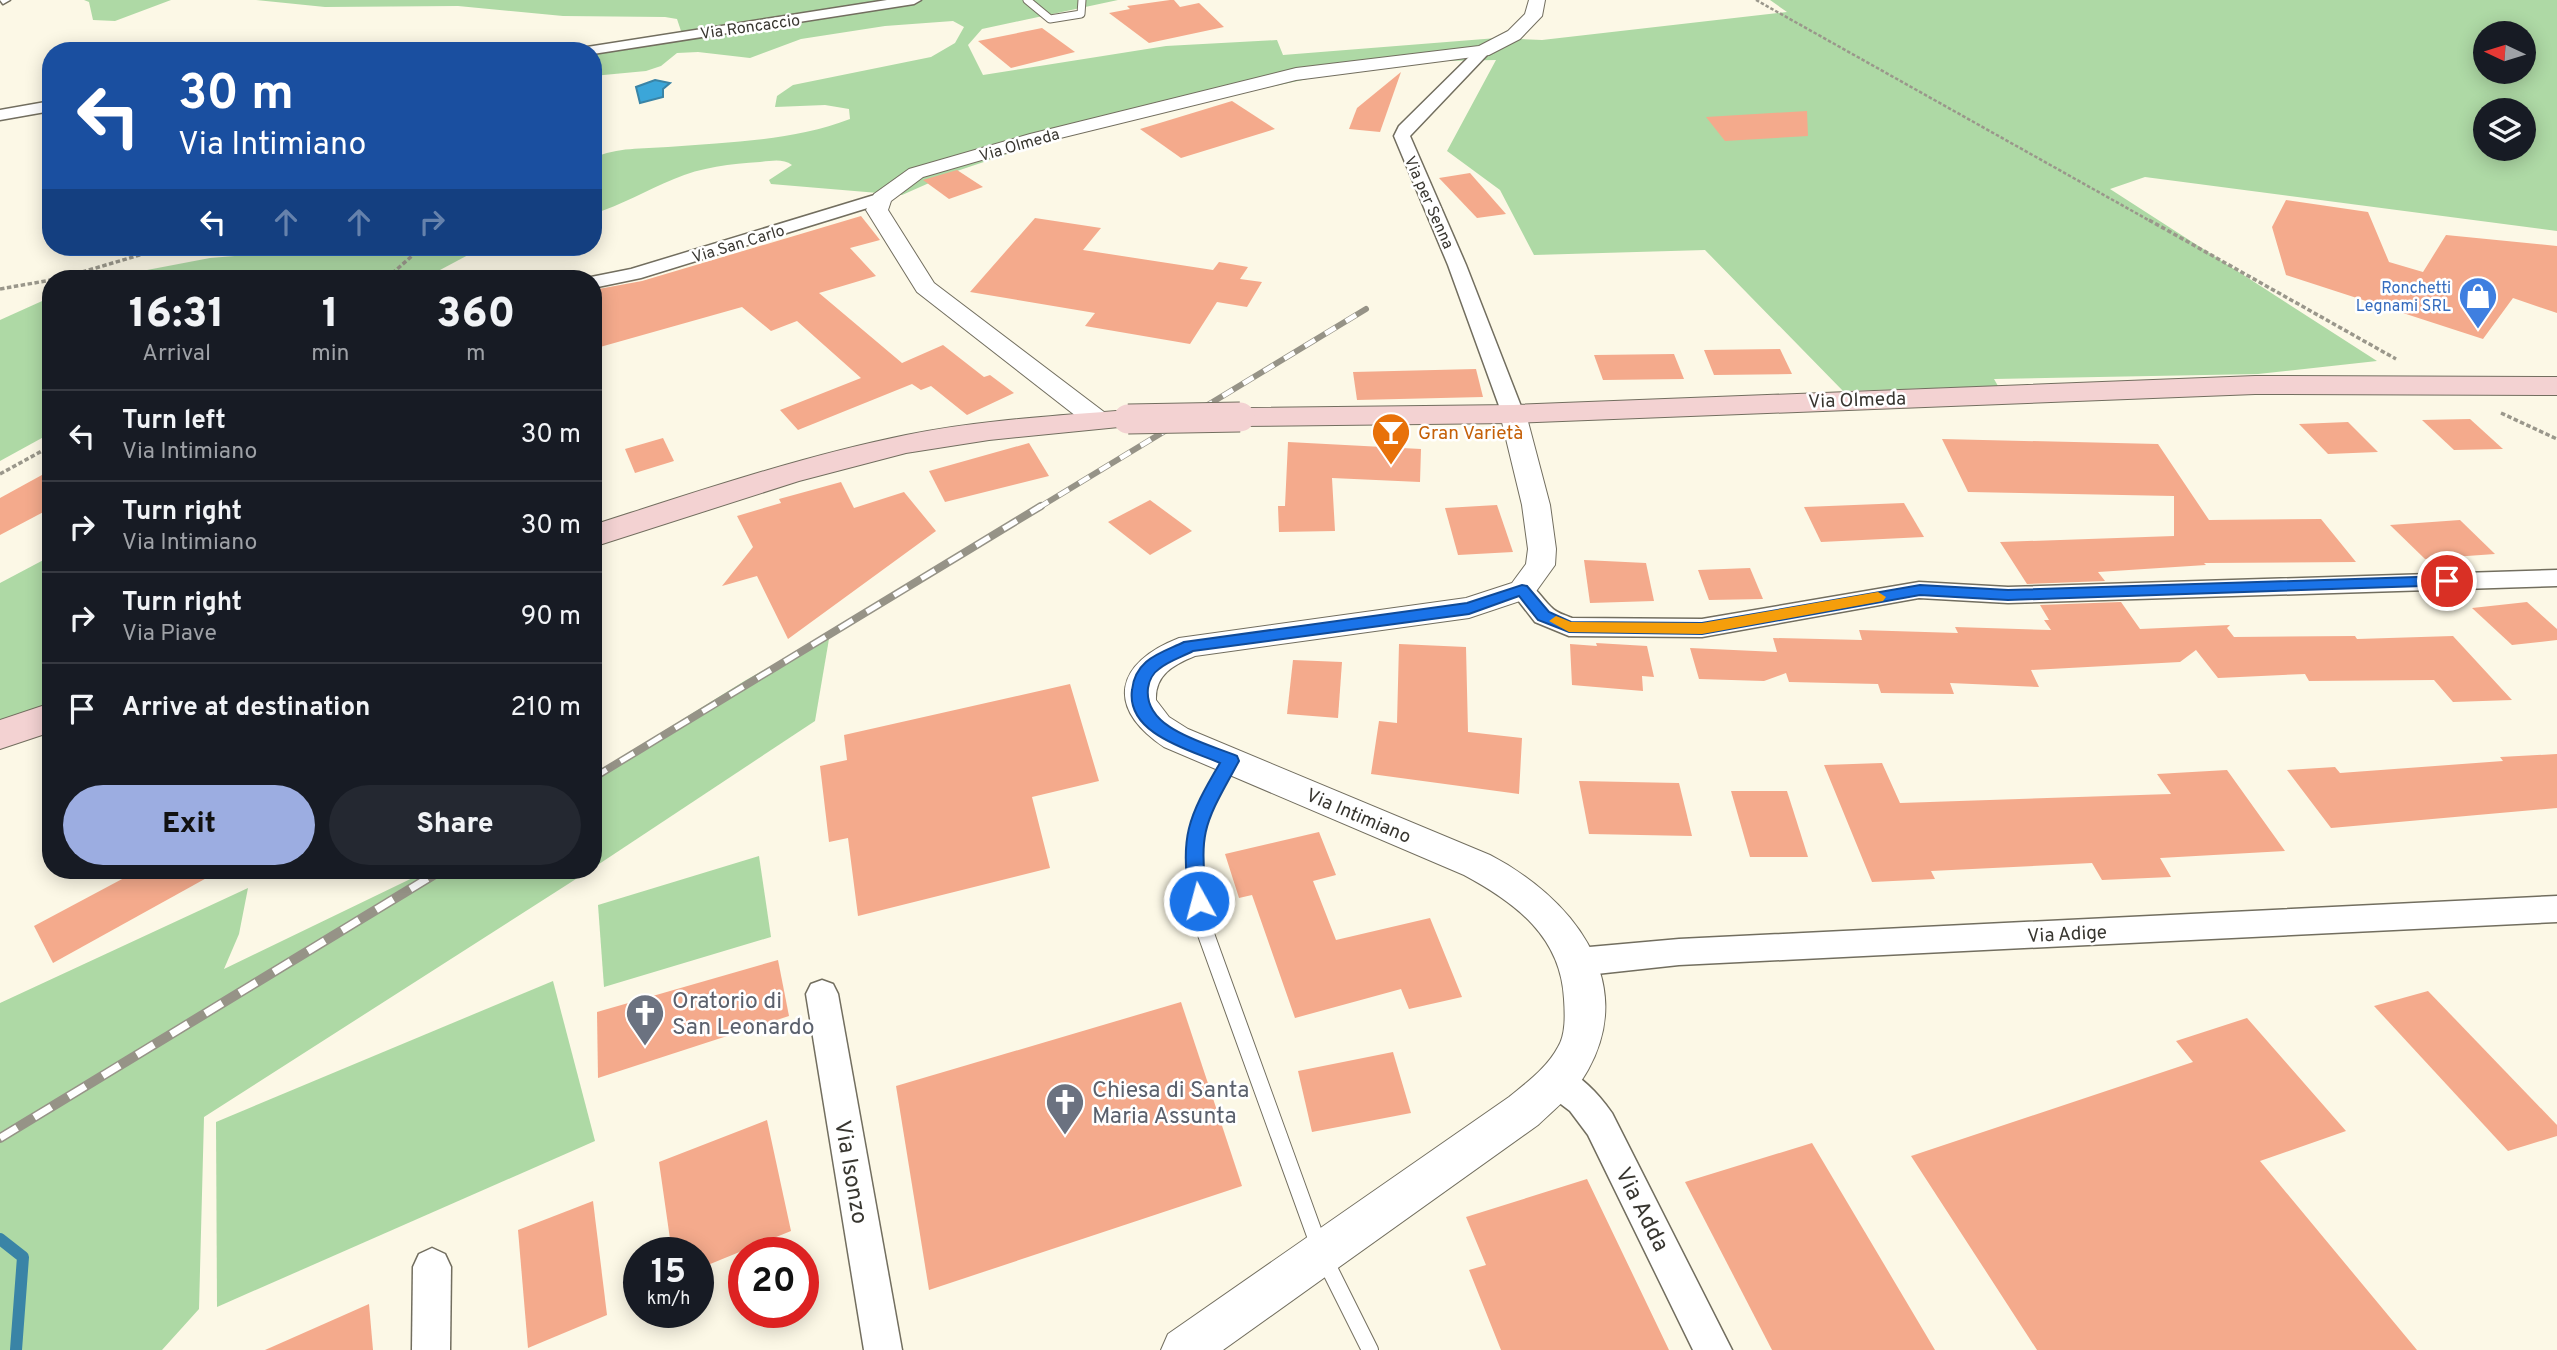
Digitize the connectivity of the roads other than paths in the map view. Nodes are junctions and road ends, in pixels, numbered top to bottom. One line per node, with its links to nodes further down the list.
1 (914, 0): 5 (street, Via Roncaccio)
2 (1027, 0): 3 (lane)
3 (1082, 0)
4 (1537, 0): 6 (street, Via per Senna)
5 (602, 49)
6 (1483, 51): 9 (street, Via Olmeda); 13 (street, Via per Senna)
7 (42, 108): 8 (street)
8 (0, 115)
9 (881, 198): 10 (street, Via San Carlo); 15 (street)
10 (602, 280)
11 (2474, 383): 12 (main road); 13 (main road, Via Olmeda)
12 (2557, 386)
13 (1513, 414): 14 (main road, Via Olmeda); 18 (street)
14 (1240, 417): 15 (main road, bridge)
15 (1114, 420): 16 (main road)
16 (602, 533)
17 (2557, 578): 18 (street)
18 (1522, 590): 21 (street, Via Intimiano)
19 (42, 721): 20 (main road)
20 (0, 735)
21 (1231, 761): 23 (street, Via Intimiano); 26 (lane)
22 (2557, 909): 23 (street, Via Adige)
23 (1578, 962): 25 (street, Via Intimiano)
24 (822, 993): 29 (street, Via Isonzo)
25 (1557, 1081): 26 (street, Via Intimiano); 32 (street, Via Adda)
26 (1321, 1252): 30 (street, Via Intimiano); 31 (lane)
27 (432, 1267): 28 (street)
28 (431, 1350)
29 (883, 1350)
30 (1184, 1350)
31 (1370, 1350)
32 (1713, 1350)

